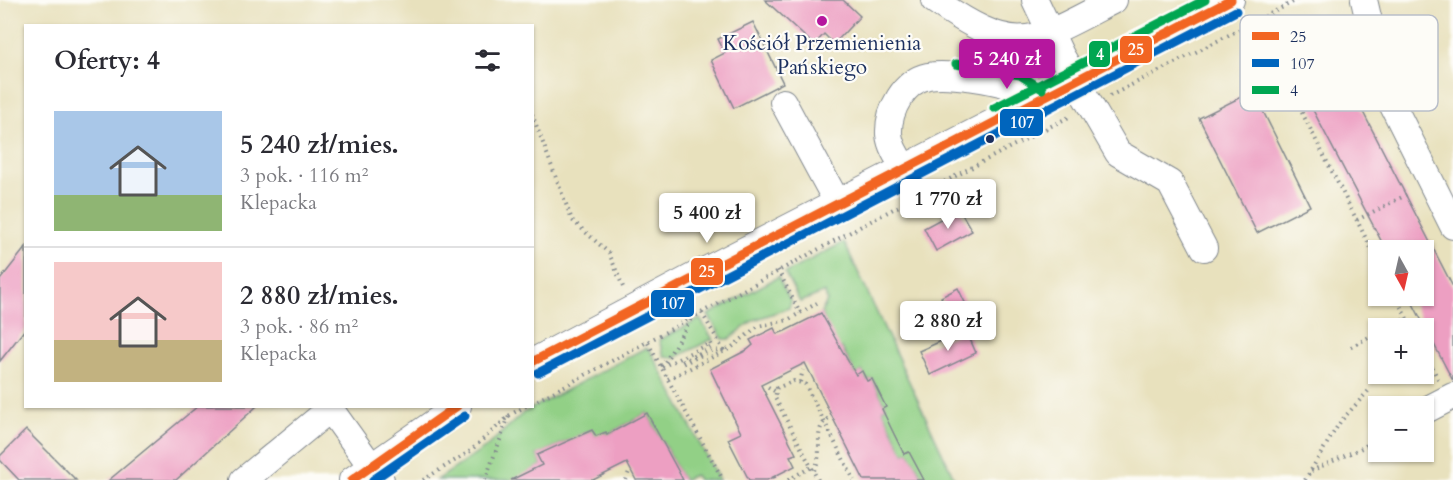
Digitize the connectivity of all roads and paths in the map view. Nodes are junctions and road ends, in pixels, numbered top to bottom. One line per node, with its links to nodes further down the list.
1 (934, 0): 10 (street)
2 (1035, 0): 10 (street)
3 (1114, 0): 10 (street)
4 (1231, 0): 11 (street)
5 (1297, 0): 7 (path)
6 (1364, 0): 8 (street)
7 (1268, 15)
8 (1368, 15)
9 (1240, 29): 14 (path)
10 (1052, 33): 11 (street)
11 (1075, 79): 12 (street); 14 (street)
12 (1035, 99): 18 (street); 18 (street)
13 (783, 102): 20 (street)
14 (1090, 106): 24 (street); 25 (path)
15 (1301, 111): 21 (path)
16 (1395, 111): 19 (street)
17 (534, 119): 26 (path)
18 (904, 167): 20 (street)
19 (1430, 183): 21 (path); 22 (street)
20 (837, 202): 37 (street)
21 (1357, 220): 23 (path)
22 (1453, 226)
23 (1368, 242)
24 (1204, 248)
25 (778, 270): 29 (path); 30 (path)
26 (626, 294)
27 (817, 303): 30 (path)
28 (1400, 306): 31 (path)
29 (702, 313): 32 (path); 36 (path)
30 (801, 313): 36 (path)
31 (1407, 318)
32 (691, 319): 34 (path); 38 (path)
33 (1368, 337): 35 (path)
34 (648, 343): 38 (path); 46 (path)
35 (1350, 346)
36 (724, 351): 38 (path); 40 (path)
37 (534, 361)
38 (662, 367): 40 (path)
39 (803, 370): 41 (path)
40 (668, 379): 63 (path)
41 (800, 382): 44 (path); 53 (path)
42 (768, 387): 44 (path)
43 (1371, 388): 57 (path)
44 (776, 392): 56 (path)
45 (1453, 396): 47 (street)
46 (534, 402)
47 (1434, 406)
48 (329, 408): 58 (street); 59 (street)
49 (455, 408): 58 (street)
50 (522, 408): 51 (path)
51 (510, 415): 60 (path); 61 (path)
52 (832, 416): 53 (path)
53 (824, 420): 56 (path); 66 (path)
54 (1368, 444): 57 (path)
55 (630, 469): 62 (path)
56 (812, 469): 64 (path); 65 (path)
57 (1310, 471): 67 (path)
58 (368, 476)
59 (244, 480)
60 (423, 480)
61 (485, 480)
62 (626, 480)
63 (723, 480)
64 (788, 480)
65 (818, 480)
66 (854, 480)
67 (1305, 480)

